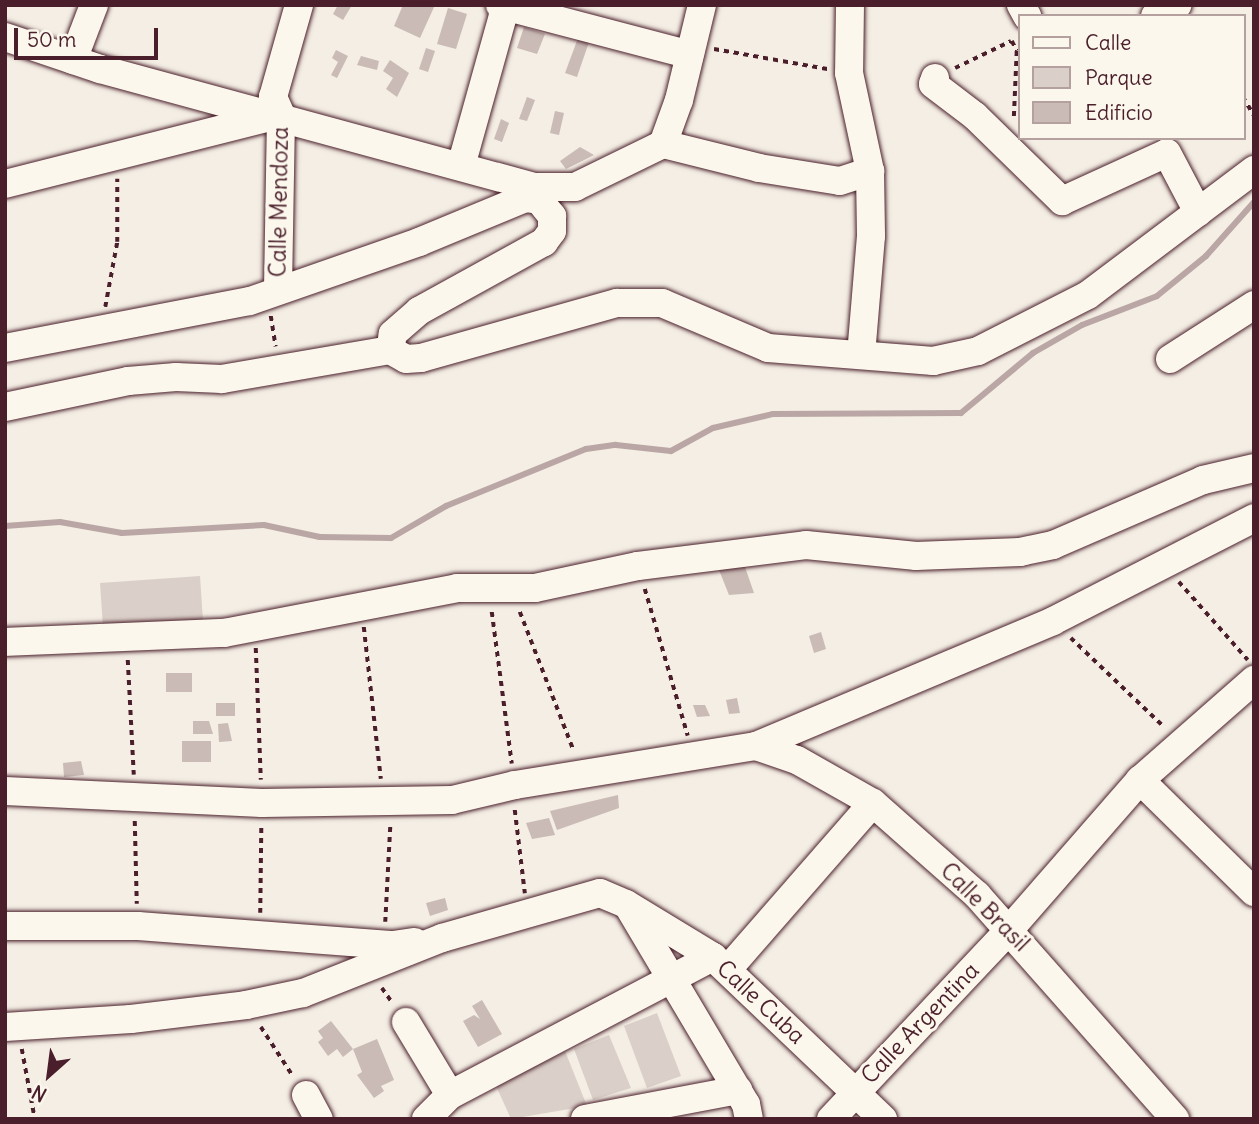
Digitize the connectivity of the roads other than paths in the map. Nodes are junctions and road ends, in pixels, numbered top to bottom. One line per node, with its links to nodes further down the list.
1 (94, 5): 10 (street)
2 (299, 5): 12 (street, Calle Mendoza)
3 (702, 5): 9 (street)
4 (850, 5): 16 (street)
5 (1178, 5): 7 (street)
6 (504, 6): 9 (street); 14 (street)
7 (1159, 14)
8 (5, 37): 10 (street)
9 (691, 50): 13 (street)
10 (73, 60): 12 (street)
11 (934, 78): 19 (street)
12 (281, 115): 14 (street); 17 (street); 20 (street, Calle Mendoza)
13 (663, 144): 16 (street); 18 (street)
14 (461, 166): 18 (street)
15 (1254, 170): 19 (street)
16 (870, 172): 24 (street)
17 (5, 184)
18 (547, 194): 20 (street); 23 (street)
19 (1198, 212): 24 (street)
20 (272, 291): 22 (street)
21 (1254, 305): 25 (street)
22 (5, 348)
23 (390, 350): 24 (street); 26 (street)
24 (861, 355)
25 (1170, 359)
26 (5, 407)
27 (1254, 468): 29 (street)
28 (1254, 518): 31 (street)
29 (5, 642)
30 (1254, 680): 32 (street, Calle Argentina)
31 (755, 746): 33 (street); 34 (street, Calle Brasil)
32 (1140, 780): 35 (street); 38 (street, Calle Argentina)
33 (5, 790)
34 (873, 803): 38 (street, Calle Brasil); 40 (street)
35 (1254, 892)
36 (626, 904): 39 (street, Calle Cuba); 40 (street, Calle Cuba); 41 (street)
37 (5, 926): 39 (street)
38 (1010, 929): 45 (street, Calle Argentina); 52 (street, Calle Brasil)
39 (442, 938): 43 (street)
40 (721, 963): 41 (street); 45 (street, Calle Cuba)
41 (673, 979): 44 (street); 46 (street)
42 (406, 1022): 46 (street)
43 (11, 1027)
44 (738, 1090): 48 (street); 49 (street)
45 (855, 1091): 50 (street, Calle Argentina); 51 (street, Calle Cuba)
46 (450, 1096): 47 (street)
47 (426, 1119)
48 (585, 1119)
49 (749, 1119)
50 (831, 1119)
51 (883, 1119)
52 (1175, 1119)

